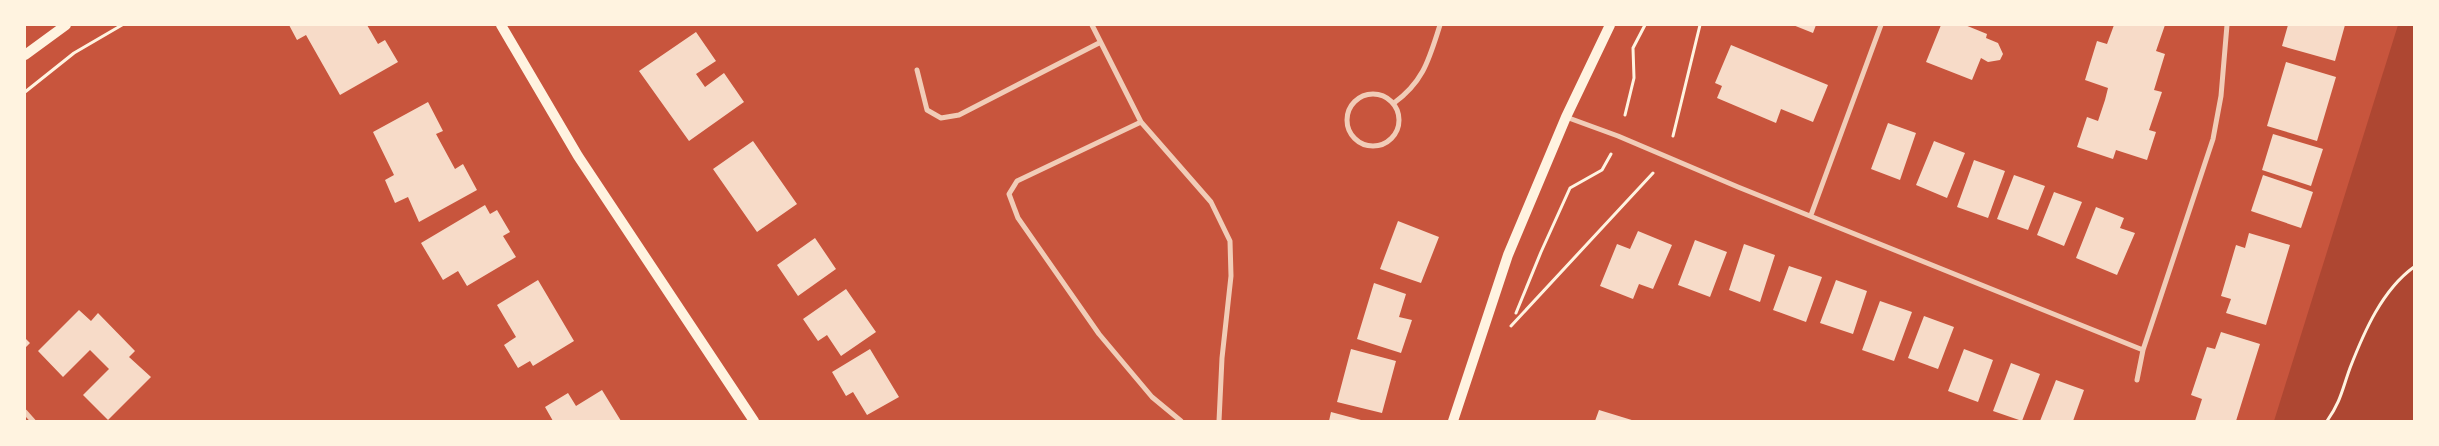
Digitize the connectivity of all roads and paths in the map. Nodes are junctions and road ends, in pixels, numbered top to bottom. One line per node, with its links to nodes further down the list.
1 (66, 25): 12 (main road)
2 (122, 25): 14 (path)
3 (501, 25): 29 (main road)
4 (1092, 25): 11 (street)
5 (1440, 25): 15 (street)
6 (1610, 25): 16 (main road)
7 (1645, 25): 17 (path)
8 (1700, 25): 20 (path)
9 (1880, 25): 21 (street)
10 (2227, 25): 25 (street)
11 (1099, 43): 13 (street); 18 (street)
12 (25, 56)
13 (917, 70)
14 (25, 92)
15 (1394, 103): 15 (street)
16 (1566, 117): 20 (street); 32 (main road)
17 (1624, 120)
18 (1141, 122): 30 (street); 31 (street)
19 (1612, 151): 23 (path)
20 (1668, 157): 21 (street); 23 (path)
21 (1811, 215): 25 (street)
22 (2414, 267): 33 (path)
23 (1511, 326): 24 (path)
24 (1508, 335)
25 (2143, 350): 26 (street)
26 (2137, 380)
27 (25, 412): 28 (street)
28 (33, 421)
29 (754, 421)
30 (1182, 421)
31 (1219, 421)
32 (1453, 421)
33 (2327, 421)

